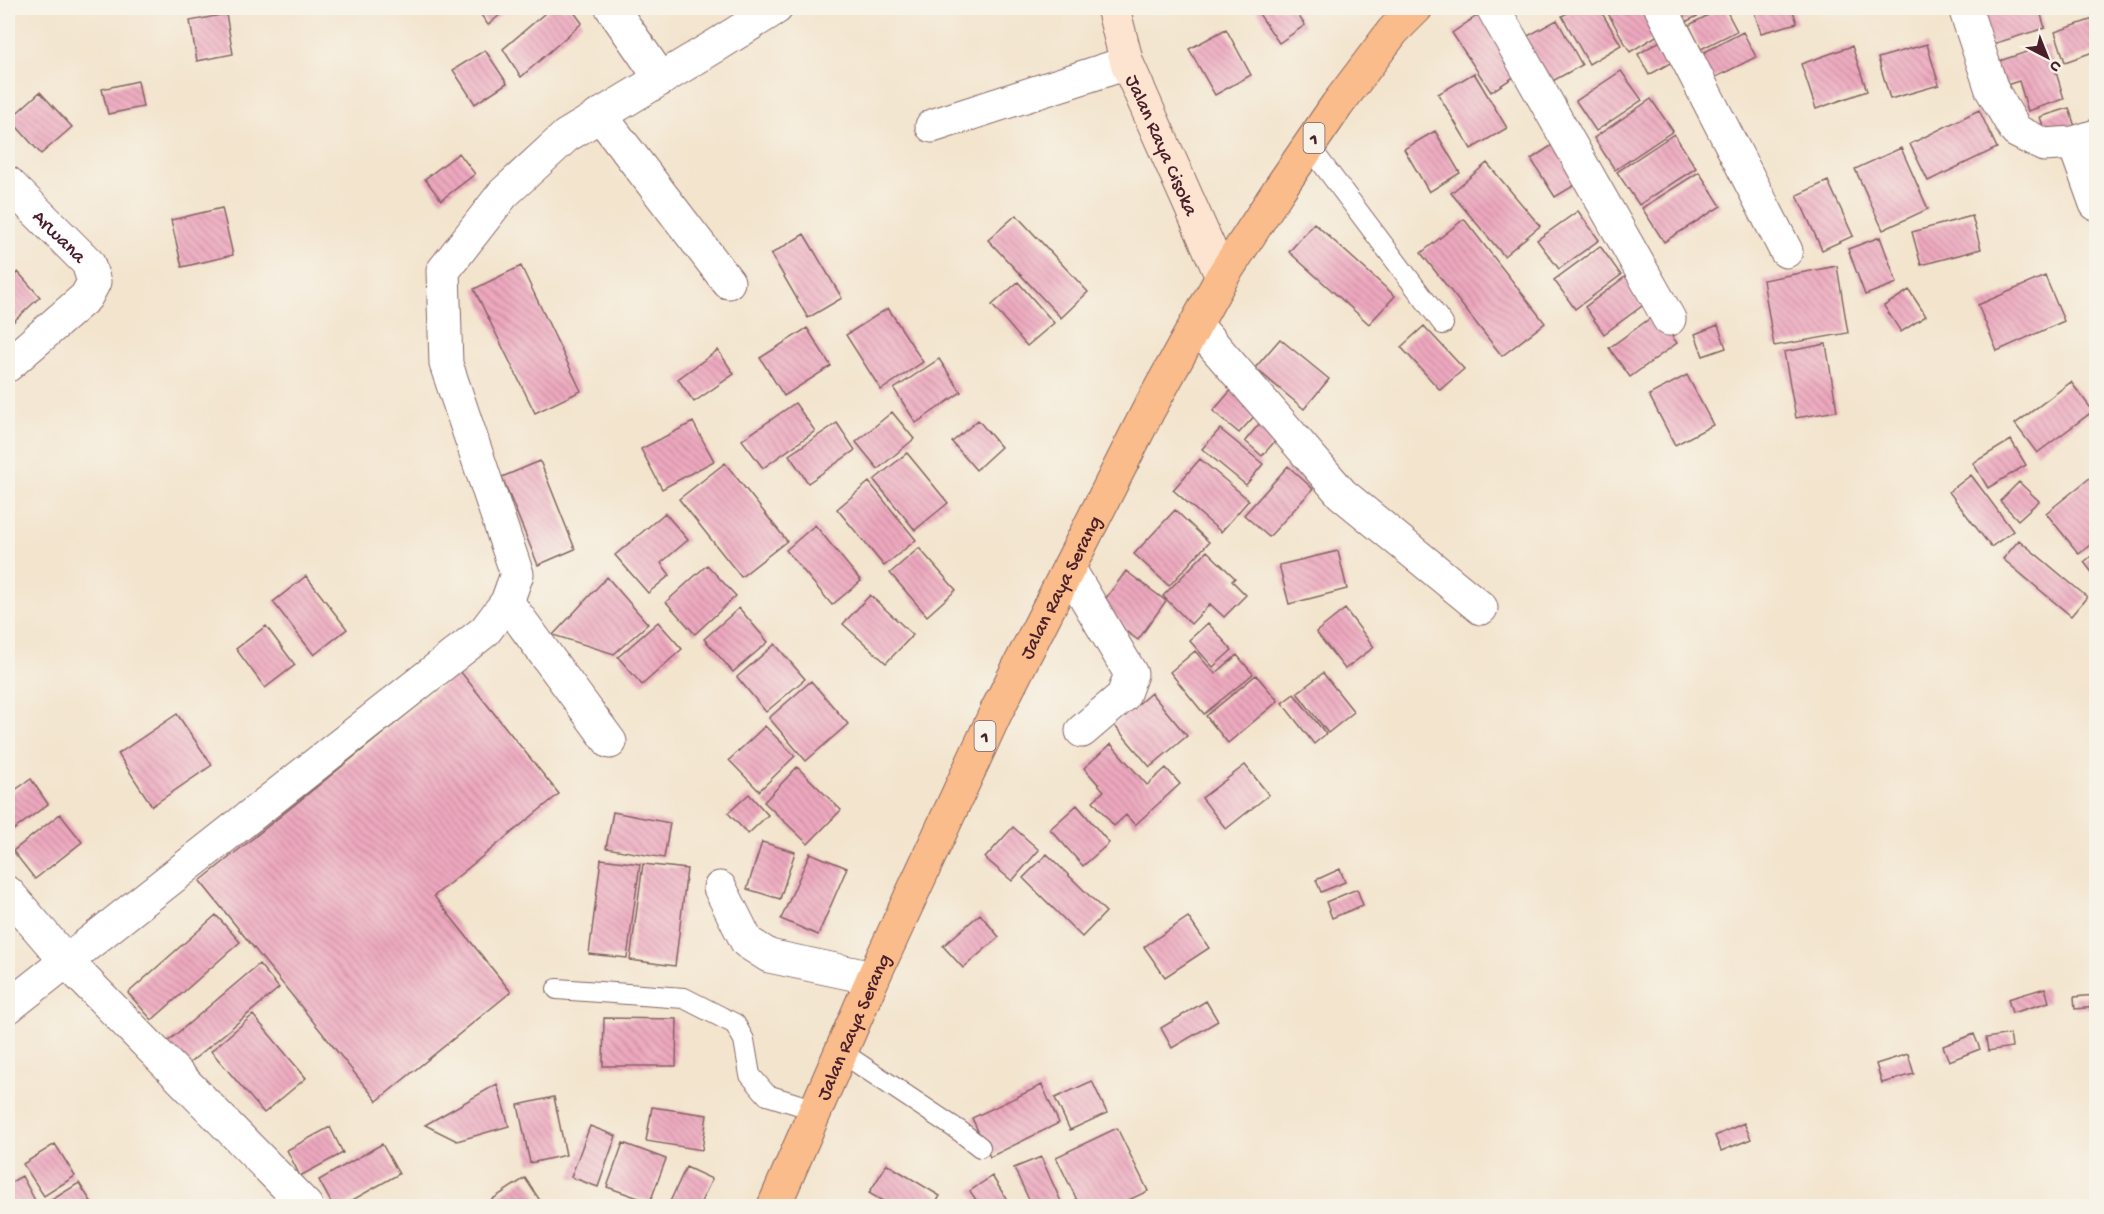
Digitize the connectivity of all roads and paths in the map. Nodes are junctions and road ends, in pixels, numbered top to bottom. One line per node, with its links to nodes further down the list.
1 (612, 8): 9 (street)
2 (776, 8): 9 (street)
3 (1113, 8): 8 (street, Jalan Raya Cisoka)
4 (1416, 8): 13 (highway, Jalan Raya Serang / 1)
5 (1493, 8): 19 (street)
6 (1661, 8): 16 (street)
7 (1965, 8): 12 (street)
8 (1126, 63): 11 (street); 17 (street, Jalan Raya Cisoka)
9 (661, 79): 10 (street)
10 (600, 115): 18 (street); 24 (street)
11 (932, 126)
12 (2085, 139): 15 (street)
13 (1309, 146): 17 (highway, Jalan Raya Serang / 1); 20 (lane)
14 (8, 183): 22 (street, Arwana)
15 (2097, 204)
16 (1786, 251)
17 (1222, 277): 21 (highway, Jalan Raya Serang / 1)
18 (728, 282)
19 (1669, 319)
20 (1443, 324)
21 (1196, 325): 23 (highway, Jalan Raya Serang / 1); 25 (street)
22 (8, 365)
23 (1069, 569): 26 (street); 31 (highway, Jalan Raya Serang / 1)
24 (507, 602): 27 (street); 30 (street)
25 (1481, 608)
26 (1082, 731)
27 (610, 742)
28 (720, 888): 31 (street)
29 (8, 893): 30 (street)
30 (67, 962): 33 (street); 37 (street)
31 (873, 978): 34 (highway, Jalan Raya Serang / 1)
32 (557, 989): 35 (lane)
33 (8, 1007)
34 (841, 1052): 35 (highway, Jalan Raya Serang / 1); 36 (lane)
35 (816, 1110): 38 (highway, Jalan Raya Serang / 1)
36 (980, 1147)
37 (306, 1206)
38 (774, 1206)

